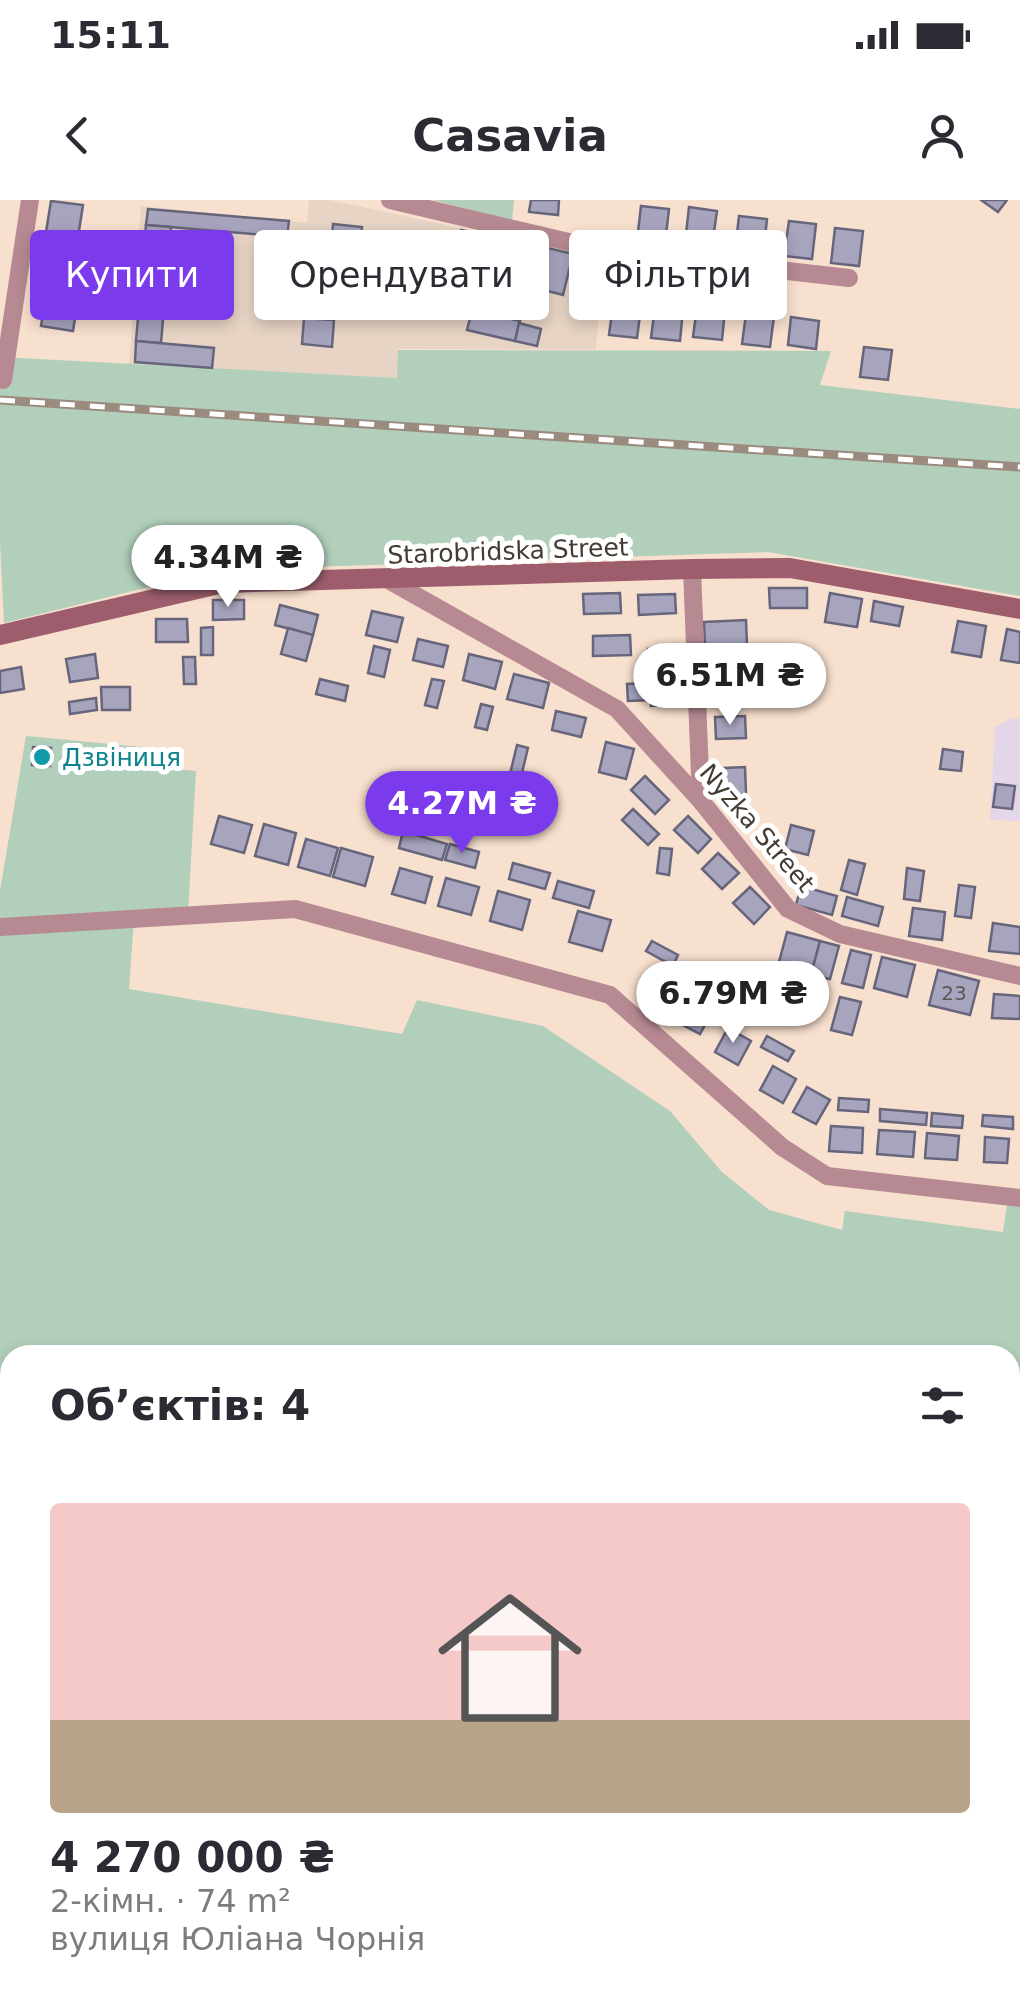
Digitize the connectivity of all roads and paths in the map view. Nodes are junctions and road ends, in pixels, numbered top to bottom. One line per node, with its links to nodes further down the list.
1 (30, 200): 4 (street)
2 (390, 200): 3 (street)
3 (849, 278)
4 (0, 380)
5 (692, 569): 6 (street, Starobridska Street); 7 (street, Starobridska Street); 9 (street)
6 (390, 581): 8 (street, Starobridska Street); 9 (street, Nyzka Street)
7 (1020, 609)
8 (0, 635)
9 (701, 802): 11 (street, Nyzka Street)
10 (0, 927): 12 (street)
11 (1020, 976)
12 (1020, 1198)

